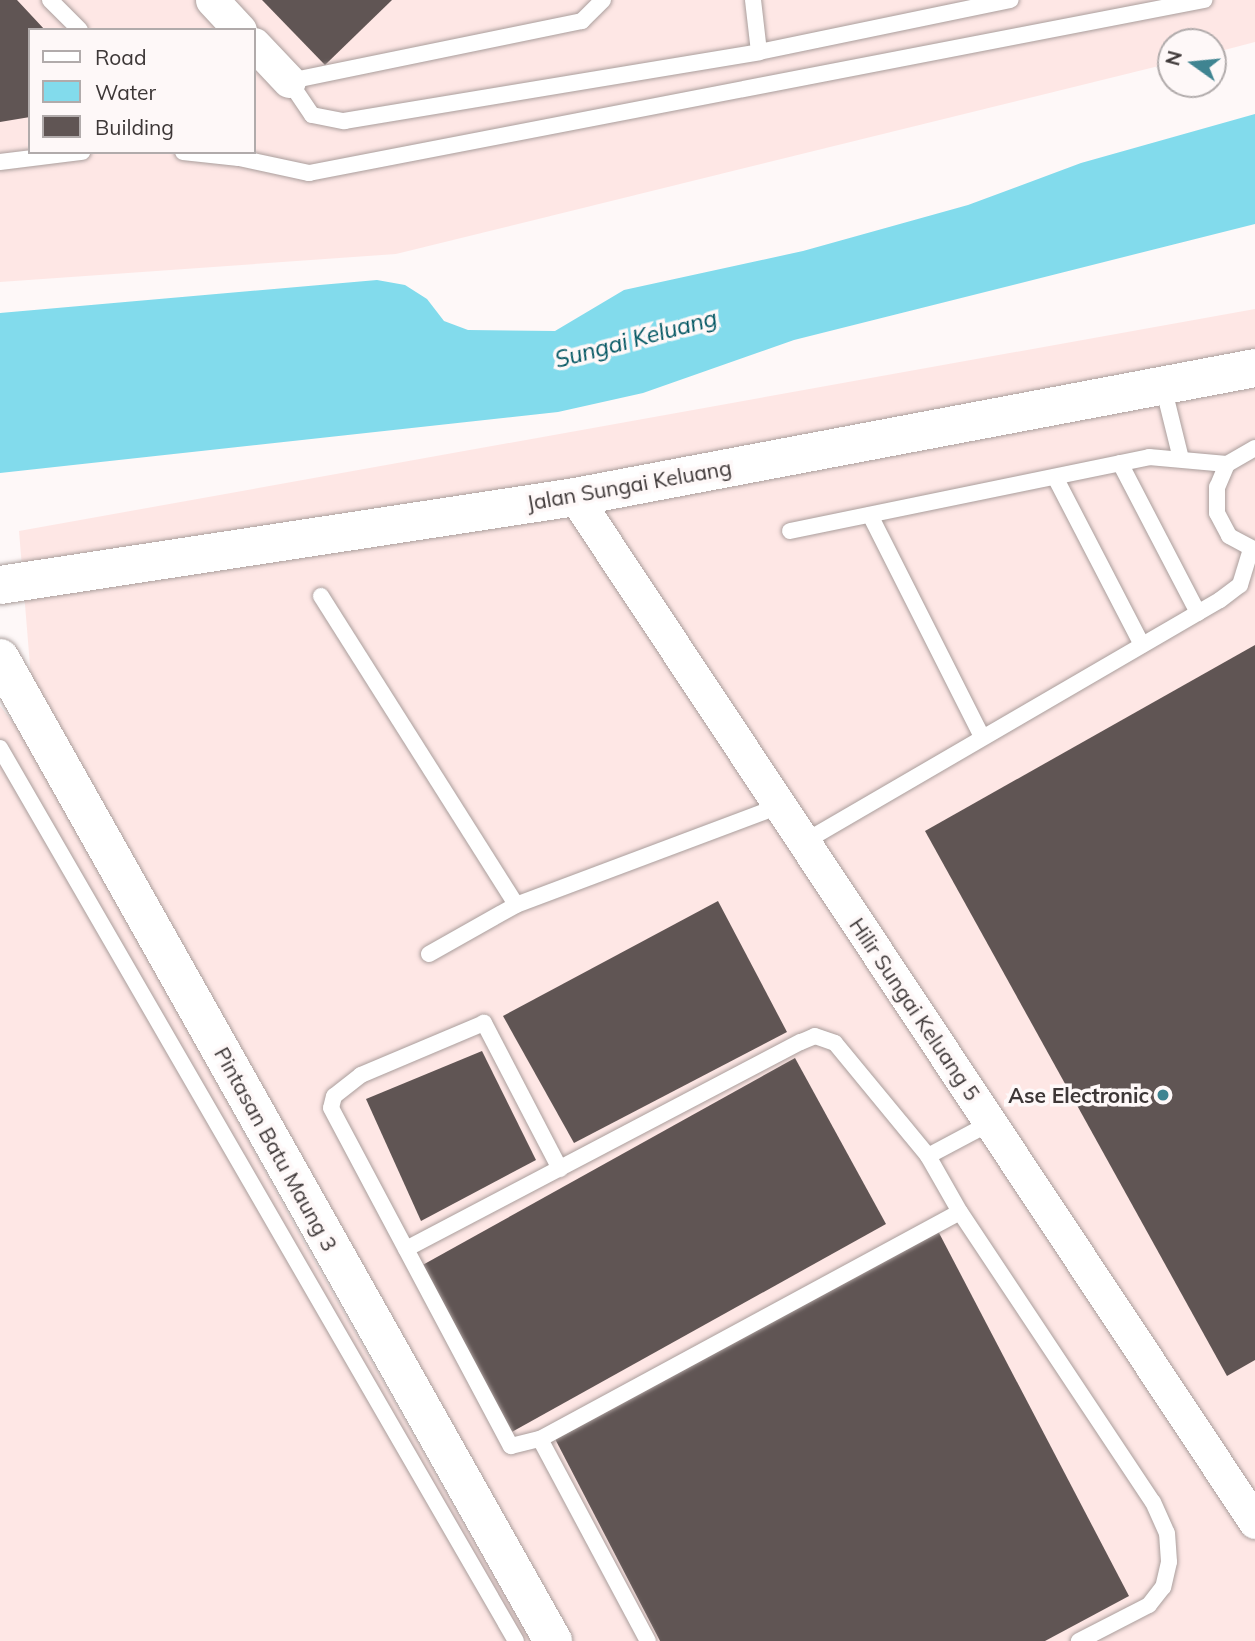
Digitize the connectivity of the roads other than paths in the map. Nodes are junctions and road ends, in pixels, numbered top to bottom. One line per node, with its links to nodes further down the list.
1 (50, 0): 7 (lane)
2 (212, 0): 8 (street)
3 (603, 0): 11 (lane)
4 (753, 0): 10 (lane)
5 (1011, 0): 10 (lane)
6 (1204, 0): 13 (lane)
7 (78, 28)
8 (238, 28)
9 (256, 46): 11 (street)
10 (759, 52): 11 (lane)
11 (289, 81)
12 (66, 154): 14 (lane)
13 (202, 154)
14 (0, 162)
15 (1255, 368): 16 (street, Jalan Sungai Keluang)
16 (1163, 386): 18 (lane); 22 (street, Jalan Sungai Keluang)
17 (1255, 448): 20 (lane)
18 (1181, 458): 19 (lane); 20 (lane)
19 (1120, 463): 21 (lane); 28 (lane)
20 (1227, 464): 25 (lane)
21 (1055, 477): 23 (lane); 29 (lane)
22 (575, 496): 26 (street, Jalan Sungai Keluang); 33 (street, Hilir Sungai Keluang 5)
23 (870, 515): 24 (lane); 31 (lane)
24 (790, 531)
25 (1253, 550): 28 (lane)
26 (0, 585)
27 (321, 596): 35 (lane)
28 (1198, 613): 29 (lane)
29 (1142, 645): 31 (lane)
30 (0, 658): 45 (street, Pintasan Batu Maung 3)
31 (981, 735): 34 (lane)
32 (0, 748): 44 (lane)
33 (780, 806): 34 (street, Hilir Sungai Keluang 5); 35 (lane)
34 (804, 842): 37 (street, Hilir Sungai Keluang 5)
35 (516, 905): 36 (lane)
36 (429, 954)
37 (990, 1123): 38 (lane); 43 (street, Hilir Sungai Keluang 5)
38 (928, 1156): 39 (lane); 40 (lane)
39 (559, 1169): 41 (lane); 41 (lane)
40 (960, 1212): 42 (lane); 47 (lane)
41 (406, 1249): 42 (lane)
42 (540, 1440): 46 (lane)
43 (1255, 1521)
44 (516, 1641)
45 (553, 1641)
46 (648, 1641)
47 (1079, 1641)

